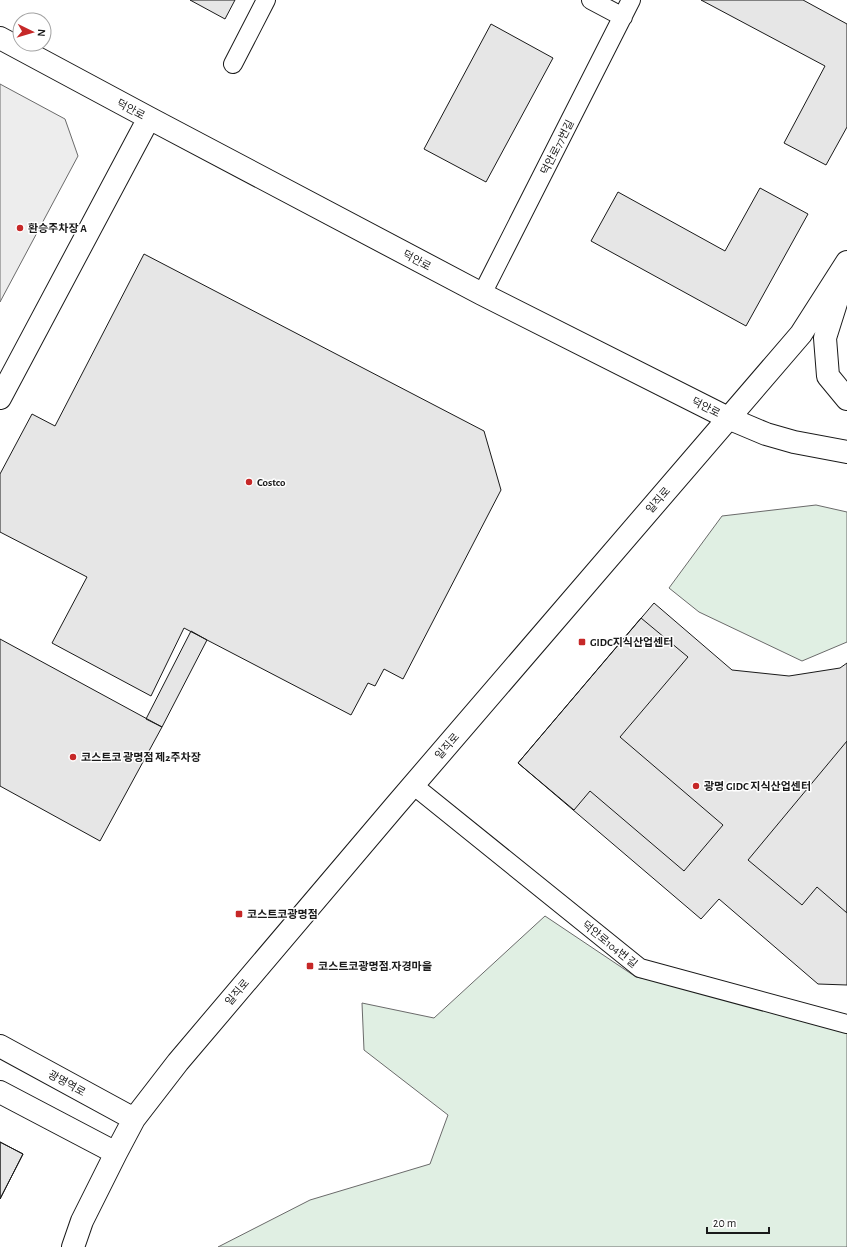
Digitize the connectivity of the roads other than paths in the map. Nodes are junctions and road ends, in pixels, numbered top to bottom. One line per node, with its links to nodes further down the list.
1 (266, 0): 6 (street)
2 (591, 0): 4 (street)
3 (631, 0): 4 (street, 덕안로77번길)
4 (623, 17): 10 (street, 덕안로77번길)
5 (0, 38): 7 (main road, 덕안로)
6 (233, 64)
7 (149, 118): 10 (main road, 덕안로); 11 (main road)
8 (847, 262): 13 (main road, 일직로)
9 (847, 270): 12 (main road)
10 (482, 294): 13 (main road, 덕안로)
11 (3, 387)
12 (847, 400)
13 (728, 418): 14 (main road, 덕안로); 15 (main road, 일직로)
14 (847, 452)
15 (413, 785): 16 (street, 덕안로104번 길); 19 (main road, 일직로)
16 (847, 1024)
17 (0, 1046): 19 (main road, 광명역로)
18 (0, 1092): 20 (main road)
19 (134, 1119): 20 (main road, 일직로)
20 (116, 1153): 21 (main road, 일직로)
21 (73, 1247)

